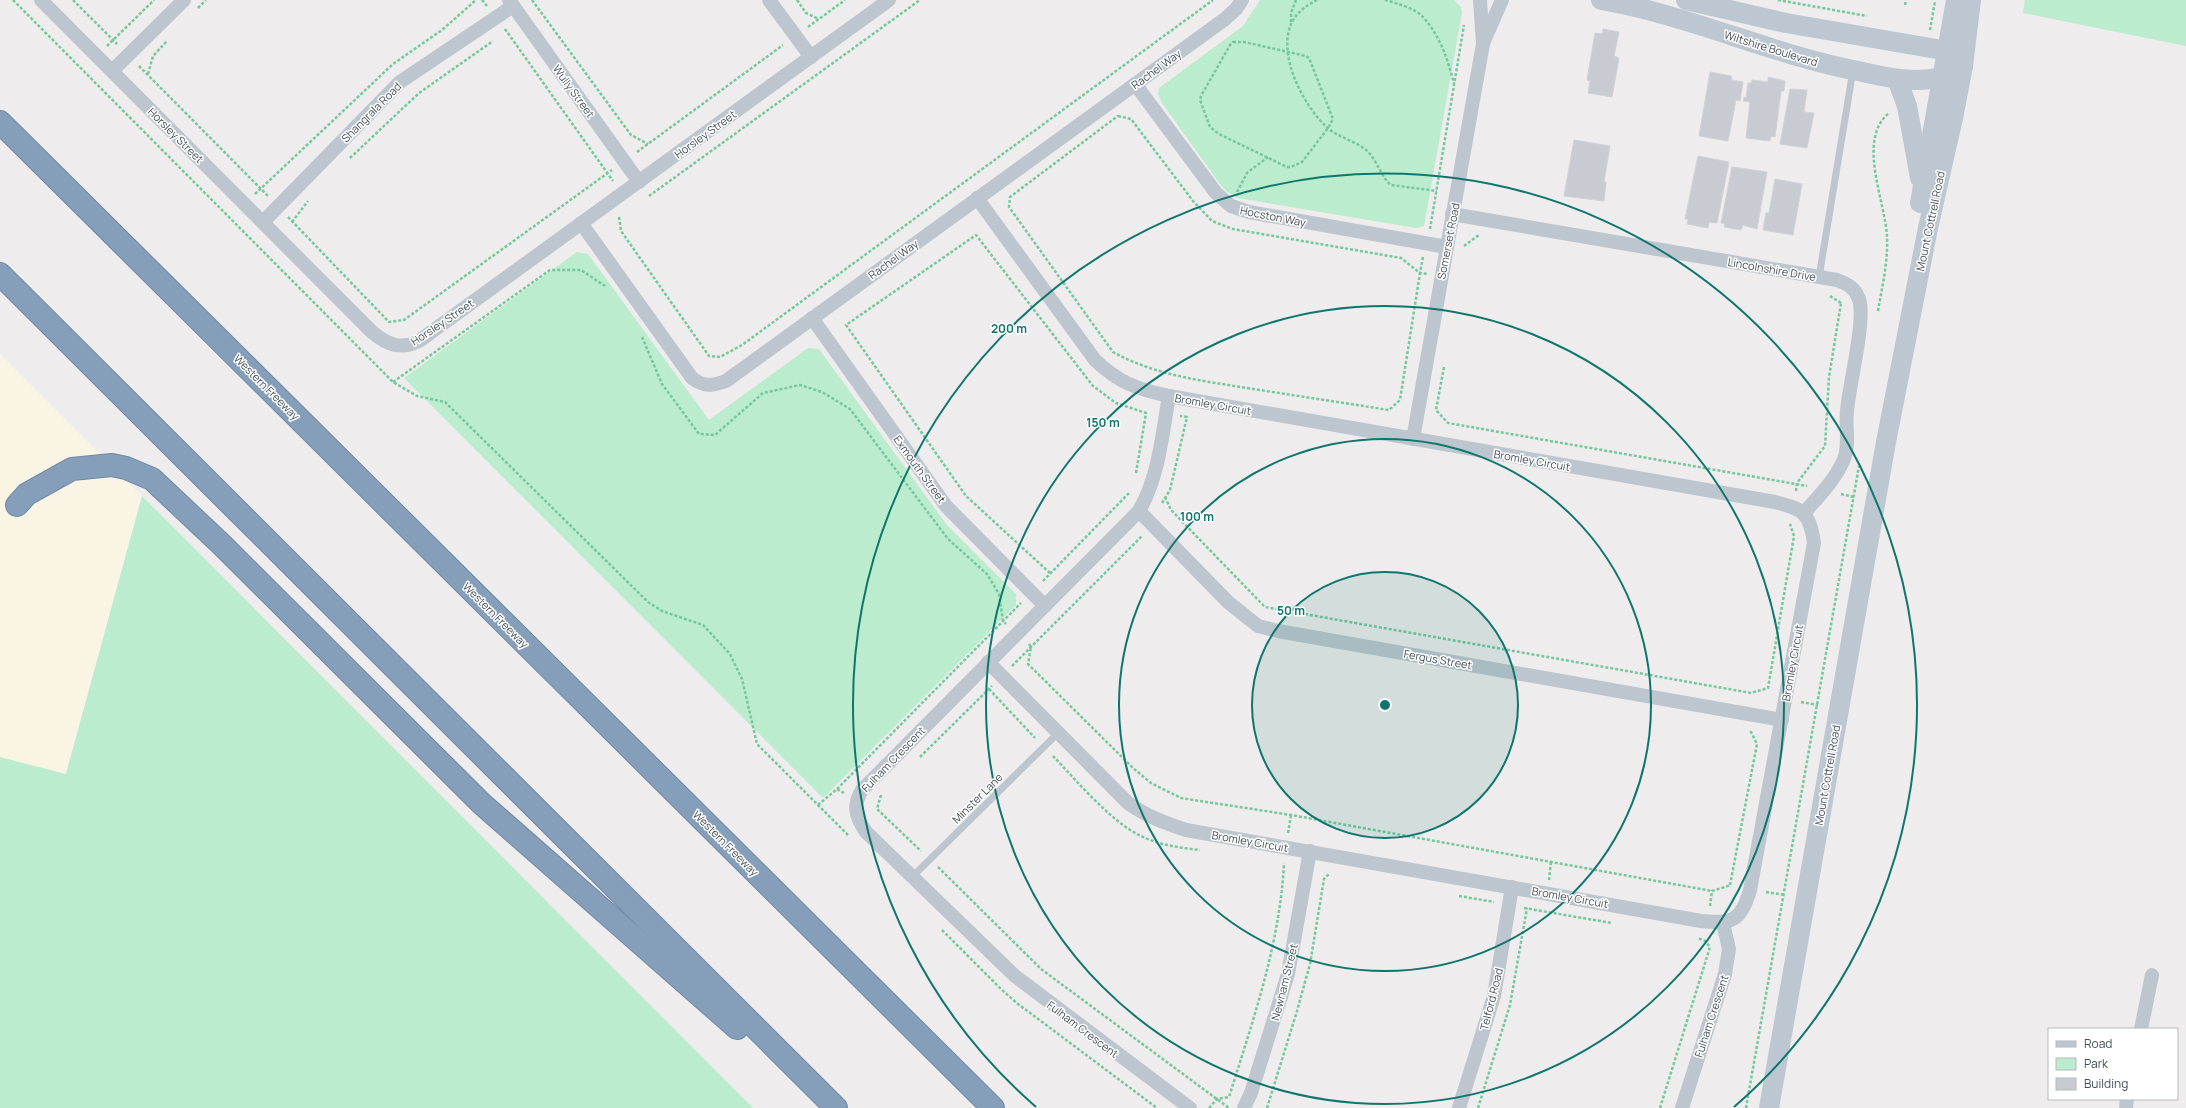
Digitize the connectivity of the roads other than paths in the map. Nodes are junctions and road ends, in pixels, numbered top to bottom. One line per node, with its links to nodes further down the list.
1 (41, 0): 18 (street, Horsley Street)
2 (184, 0): 18 (street)
3 (769, 0): 15 (street)
4 (889, 0): 15 (street, Horsley Street)
5 (1242, 0): 21 (street, Rachel Way)
6 (1480, 0): 13 (street, Somerset Road)
7 (1502, 0): 13 (street, Somerset Road)
8 (1601, 0): 17 (street, Wiltshire Boulevard)
9 (1686, 0): 14 (street)
10 (1956, 0): 14 (street, Mount Cottrell Road)
11 (1971, 0): 16 (street, Mount Cottrell Road)
12 (511, 3): 23 (street, Wully Street); 27 (street, Shangrala Road)
13 (1482, 44): 26 (street, Somerset Road)
14 (1948, 51): 16 (street); 19 (street, Mount Cottrell Road)
15 (811, 58): 23 (street, Horsley Street)
16 (1963, 66): 19 (street); 35 (street, Mount Cottrell Road)
17 (1853, 70): 20 (street, Wiltshire Boulevard); 31 (lane)
18 (112, 71): 27 (street, Horsley Street)
19 (1943, 77): 20 (street, Wiltshire Boulevard); 24 (street, Mount Cottrell Road)
20 (1897, 79): 24 (street)
21 (1135, 84): 25 (street, Rachel Way); 29 (street, Hocston Way)
22 (0, 122): 51 (highway, Western Freeway)
23 (639, 182): 28 (street, Horsley Street)
24 (1922, 191): 35 (street, Mount Cottrell Road)
25 (978, 198): 32 (street, Rachel Way); 33 (street, Bromley Circuit)
26 (1452, 214): 29 (street, Somerset Road); 31 (street, Lincolnshire Drive)
27 (263, 222): 28 (street, Horsley Street)
28 (581, 223): 32 (street, Rachel Way)
29 (1446, 247): 34 (street, Somerset Road)
30 (0, 274): 50 (highway)
31 (1819, 277): 37 (street, Lincolnshire Drive)
32 (812, 318): 39 (street, Exmouth Street)
33 (1169, 396): 34 (street, Bromley Circuit); 38 (street, Fulham Crescent)
34 (1413, 439): 37 (street, Bromley Circuit)
35 (1886, 442): 56 (street, Mount Cottrell Road)
36 (17, 505): 49 (highway)
37 (1800, 510): 41 (street, Bromley Circuit)
38 (1139, 511): 39 (street, Fulham Crescent); 41 (street, Fergus Street)
39 (1045, 606): 40 (street, Fulham Crescent)
40 (988, 662): 42 (street, Bromley Circuit); 44 (street, Fulham Crescent)
41 (1782, 720): 46 (street, Bromley Circuit)
42 (1057, 734): 43 (street, Bromley Circuit); 44 (lane, Minster Lane)
43 (1310, 851): 45 (street, Bromley Circuit); 53 (street, Newham Street)
44 (912, 878): 52 (street, Fulham Crescent)
45 (1512, 887): 46 (street, Bromley Circuit); 54 (street, Telford Road)
46 (1723, 923): 55 (street, Fulham Crescent)
47 (2152, 975): 48 (street)
48 (2141, 1028)
49 (828, 1108)
50 (836, 1108)
51 (993, 1108)
52 (1190, 1108)
53 (1244, 1108)
54 (1459, 1108)
55 (1682, 1108)
56 (1769, 1108)

